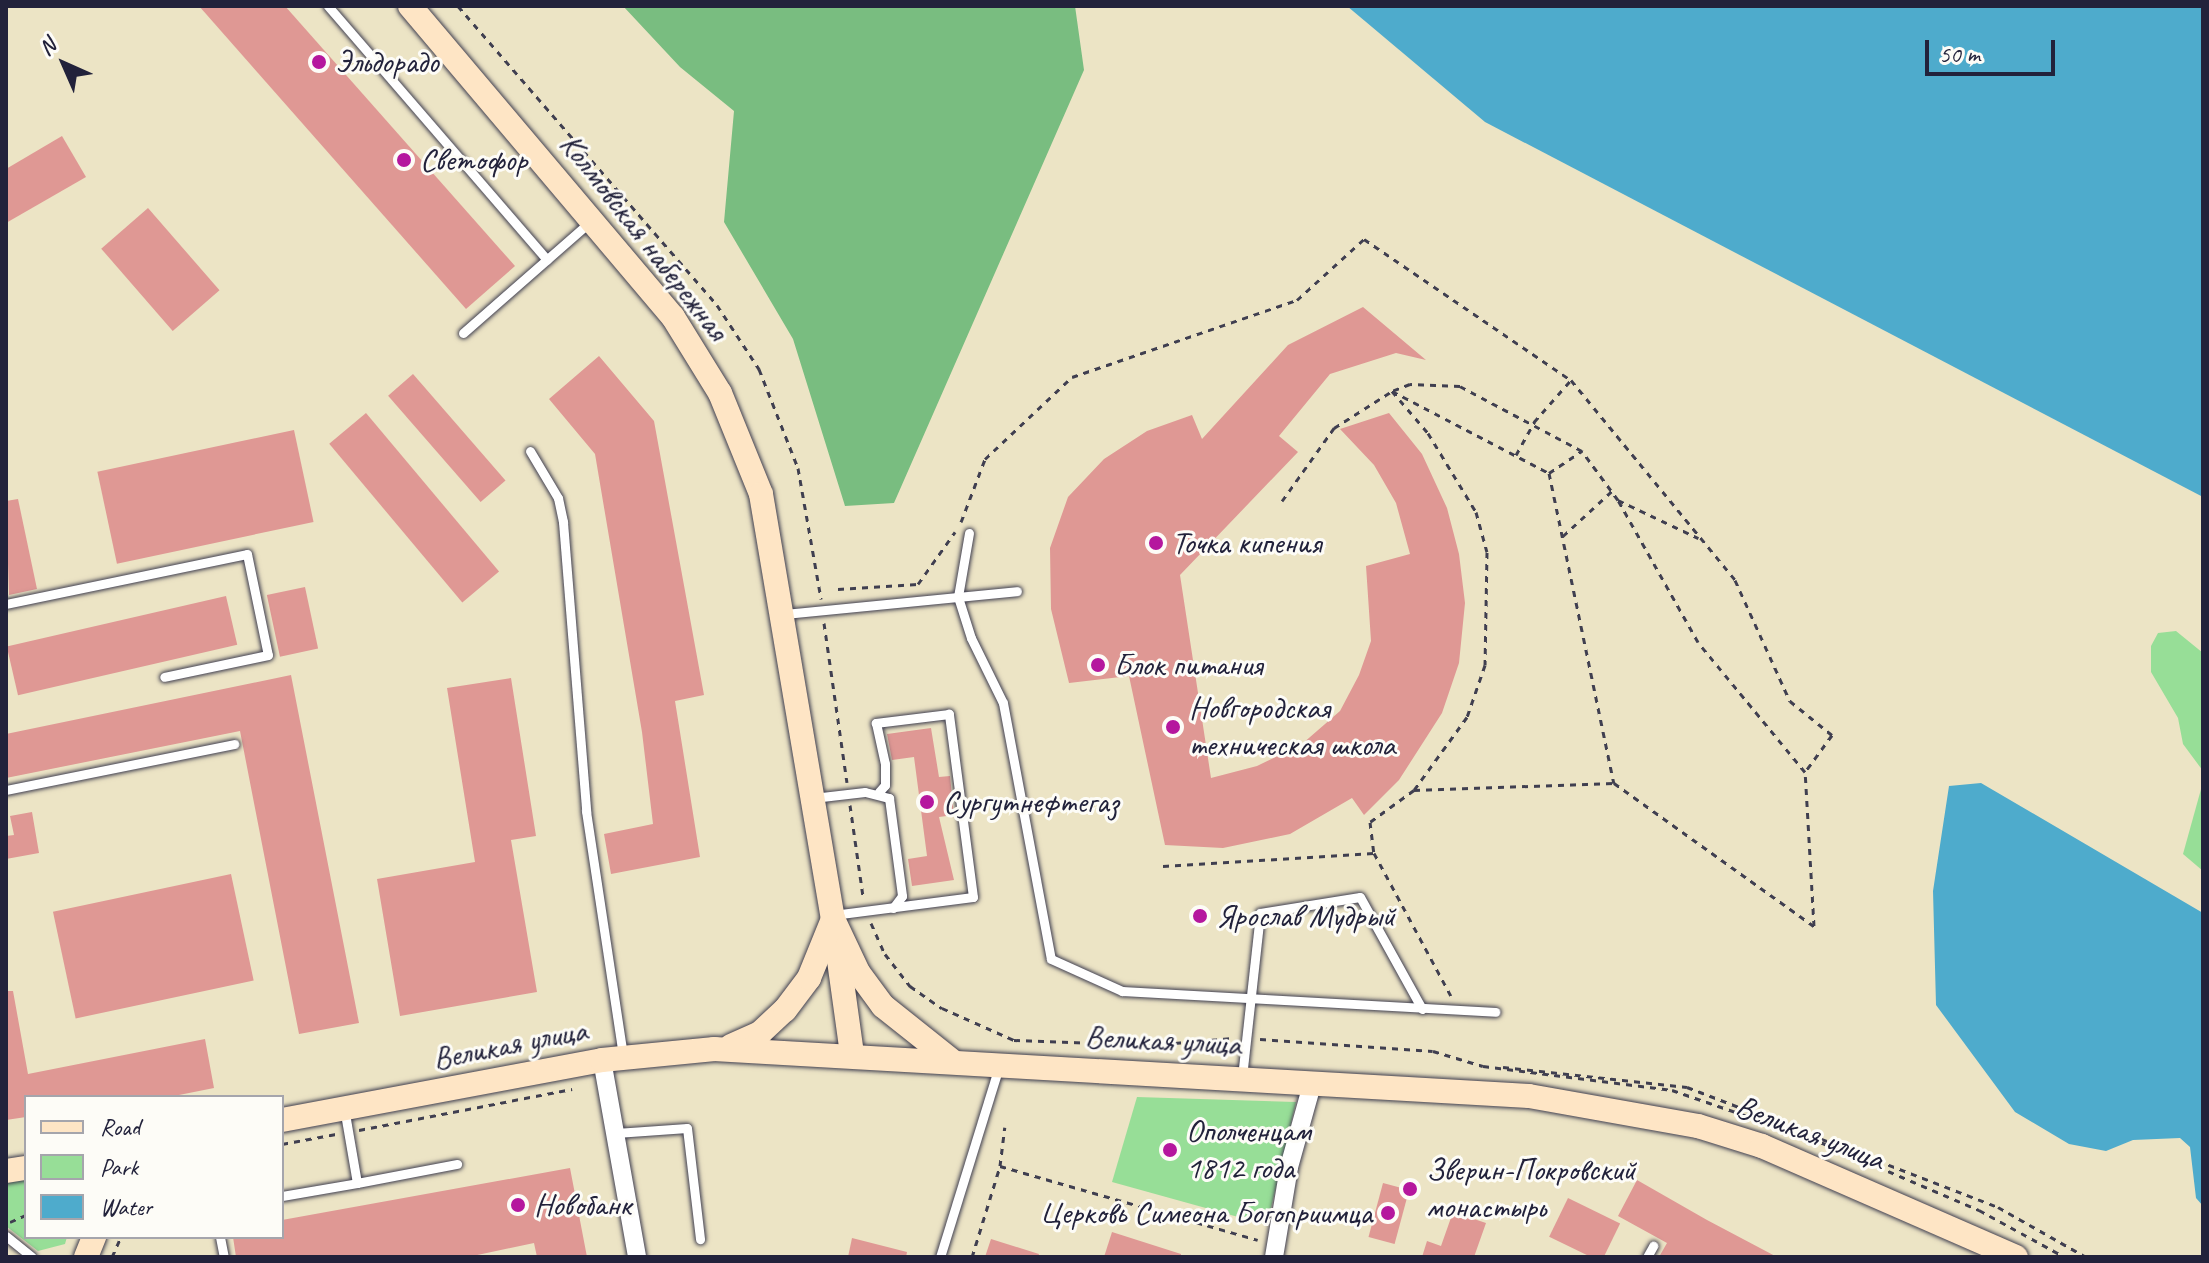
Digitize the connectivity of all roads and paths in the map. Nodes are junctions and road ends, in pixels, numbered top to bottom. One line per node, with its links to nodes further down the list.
1 (328, 6): 4 (lane)
2 (410, 6): 3 (main road, Колмовская набережная)
3 (592, 219): 4 (lane); 23 (main road, Колмовская набережная)
4 (547, 260): 5 (lane)
5 (463, 333)
6 (1571, 380): 8 (path); 18 (path); 19 (path)
7 (1392, 391): 8 (path); 11 (path); 15 (path); 29 (path)
8 (1534, 422): 10 (path); 11 (path)
9 (530, 451): 42 (lane)
10 (1582, 451): 12 (path); 13 (path)
11 (1516, 455): 12 (path)
12 (1549, 473): 17 (path)
13 (1612, 491): 14 (path); 17 (path)
14 (1618, 500): 18 (path); 26 (path)
15 (1282, 501)
16 (969, 533): 21 (lane)
17 (1563, 536): 27 (path)
18 (1701, 539): 26 (path)
19 (838, 589)
20 (1017, 591): 21 (lane)
21 (958, 597): 23 (lane); 36 (lane)
22 (6, 604): 24 (lane)
23 (784, 614): 31 (main road, Колмовская набережная)
24 (164, 677)
25 (234, 744): 28 (lane)
26 (1805, 772): 27 (path)
27 (1614, 783): 29 (path)
28 (6, 790)
29 (1414, 790): 32 (path)
30 (879, 792): 31 (lane); 34 (lane); 34 (lane)
31 (813, 798): 35 (main road, Колмовская набережная)
32 (1374, 853): 33 (path); 38 (path)
33 (1163, 866)
34 (893, 908): 35 (lane)
35 (832, 917): 40 (main road); 41 (main road, Колмовская набережная); 43 (main road)
36 (1250, 997): 37 (lane); 37 (lane); 45 (lane)
37 (1422, 1009): 38 (lane)
38 (1458, 1010): 39 (lane)
39 (1495, 1012)
40 (714, 1049): 41 (main road, Великая улица); 42 (main road, Великая улица)
41 (852, 1054): 43 (main road, Великая улица)
42 (613, 1058): 49 (main road, Великая улица); 51 (street)
43 (951, 1060): 44 (main road, Великая улица)
44 (1000, 1062): 45 (main road, Великая улица); 63 (lane)
45 (1242, 1077): 46 (main road, Великая улица)
46 (1313, 1081): 60 (street); 66 (main road, Великая улица)
47 (572, 1089): 49 (path)
48 (284, 1120): 49 (main road, Великая улица)
49 (346, 1120): 52 (path); 55 (lane)
50 (1005, 1127): 54 (path)
51 (616, 1133): 58 (lane); 62 (street)
52 (284, 1143)
53 (457, 1164): 55 (lane)
54 (1000, 1166): 60 (path); 64 (path)
55 (357, 1183): 56 (lane)
56 (284, 1196)
57 (6, 1236): 61 (lane)
58 (700, 1239)
59 (1653, 1246): 65 (lane)
60 (1274, 1251)
61 (32, 1257)
62 (637, 1257)
63 (940, 1257)
64 (972, 1257)
65 (1647, 1257)
66 (2016, 1257)

